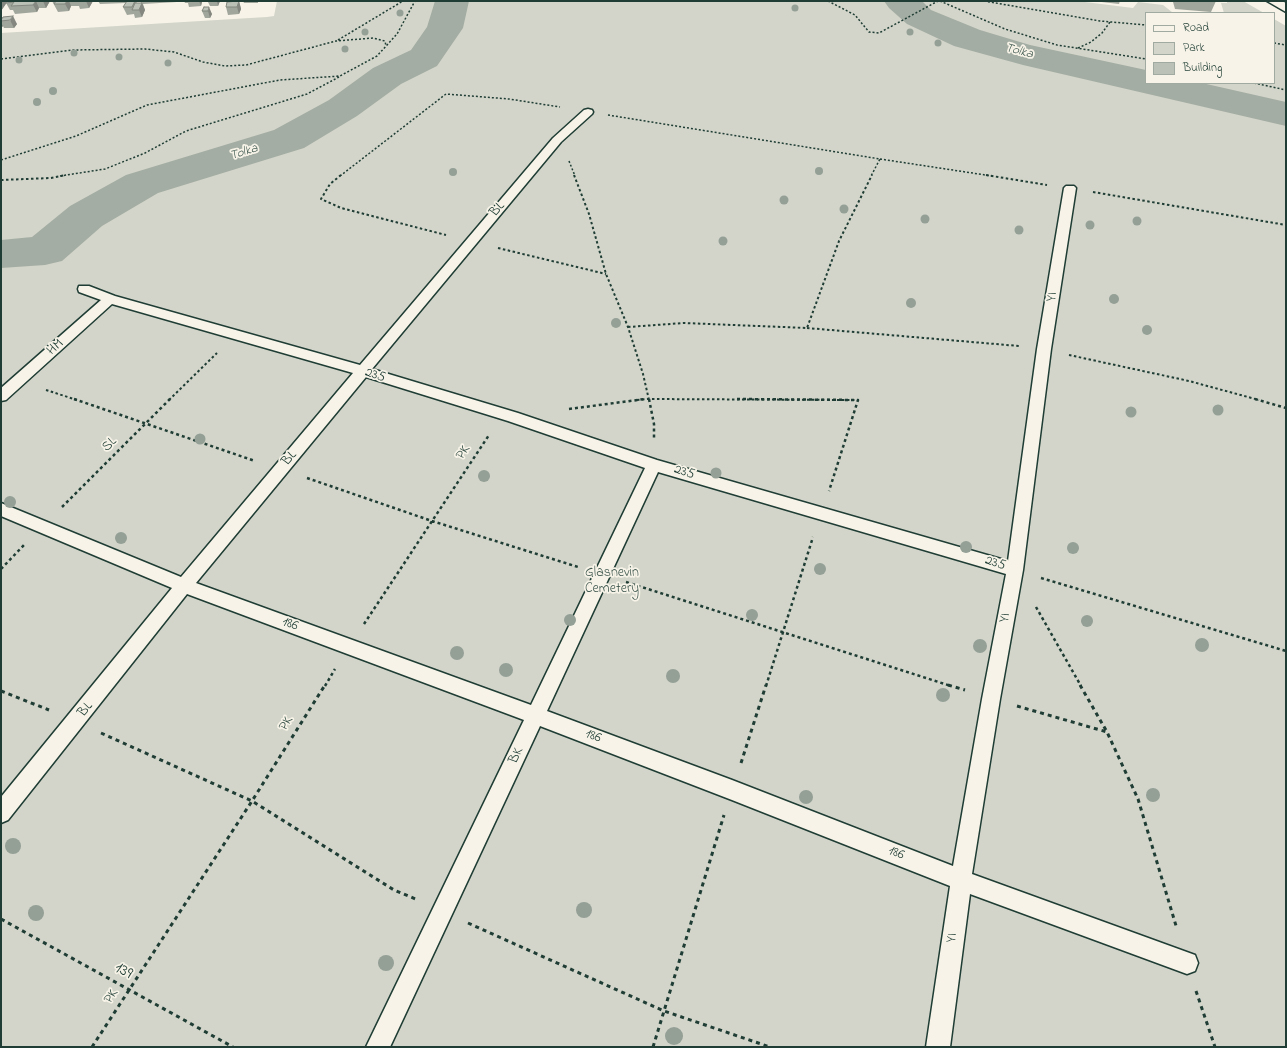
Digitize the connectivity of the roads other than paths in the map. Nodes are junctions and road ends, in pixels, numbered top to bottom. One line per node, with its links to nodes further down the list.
1 (1273, 1): 2 (street)
2 (1286, 8)
3 (588, 112): 7 (lane, BL)
4 (1070, 188): 11 (lane, YI)
5 (84, 289): 6 (lane, 235)
6 (110, 299): 7 (lane, 235); 8 (lane, HM)
7 (362, 372): 9 (lane, 235); 12 (lane, BL)
8 (1, 396)
9 (654, 465): 11 (lane, 235); 13 (lane, BK)
10 (1, 509): 12 (lane, 186)
11 (1015, 570): 15 (lane, YI)
12 (184, 586): 13 (lane, 186); 14 (lane, BL)
13 (536, 716): 15 (lane, 186); 17 (lane, BK)
14 (1, 813)
15 (961, 880): 16 (lane, 186); 18 (lane, YI)
16 (1187, 963)
17 (378, 1047)
18 (938, 1047)

